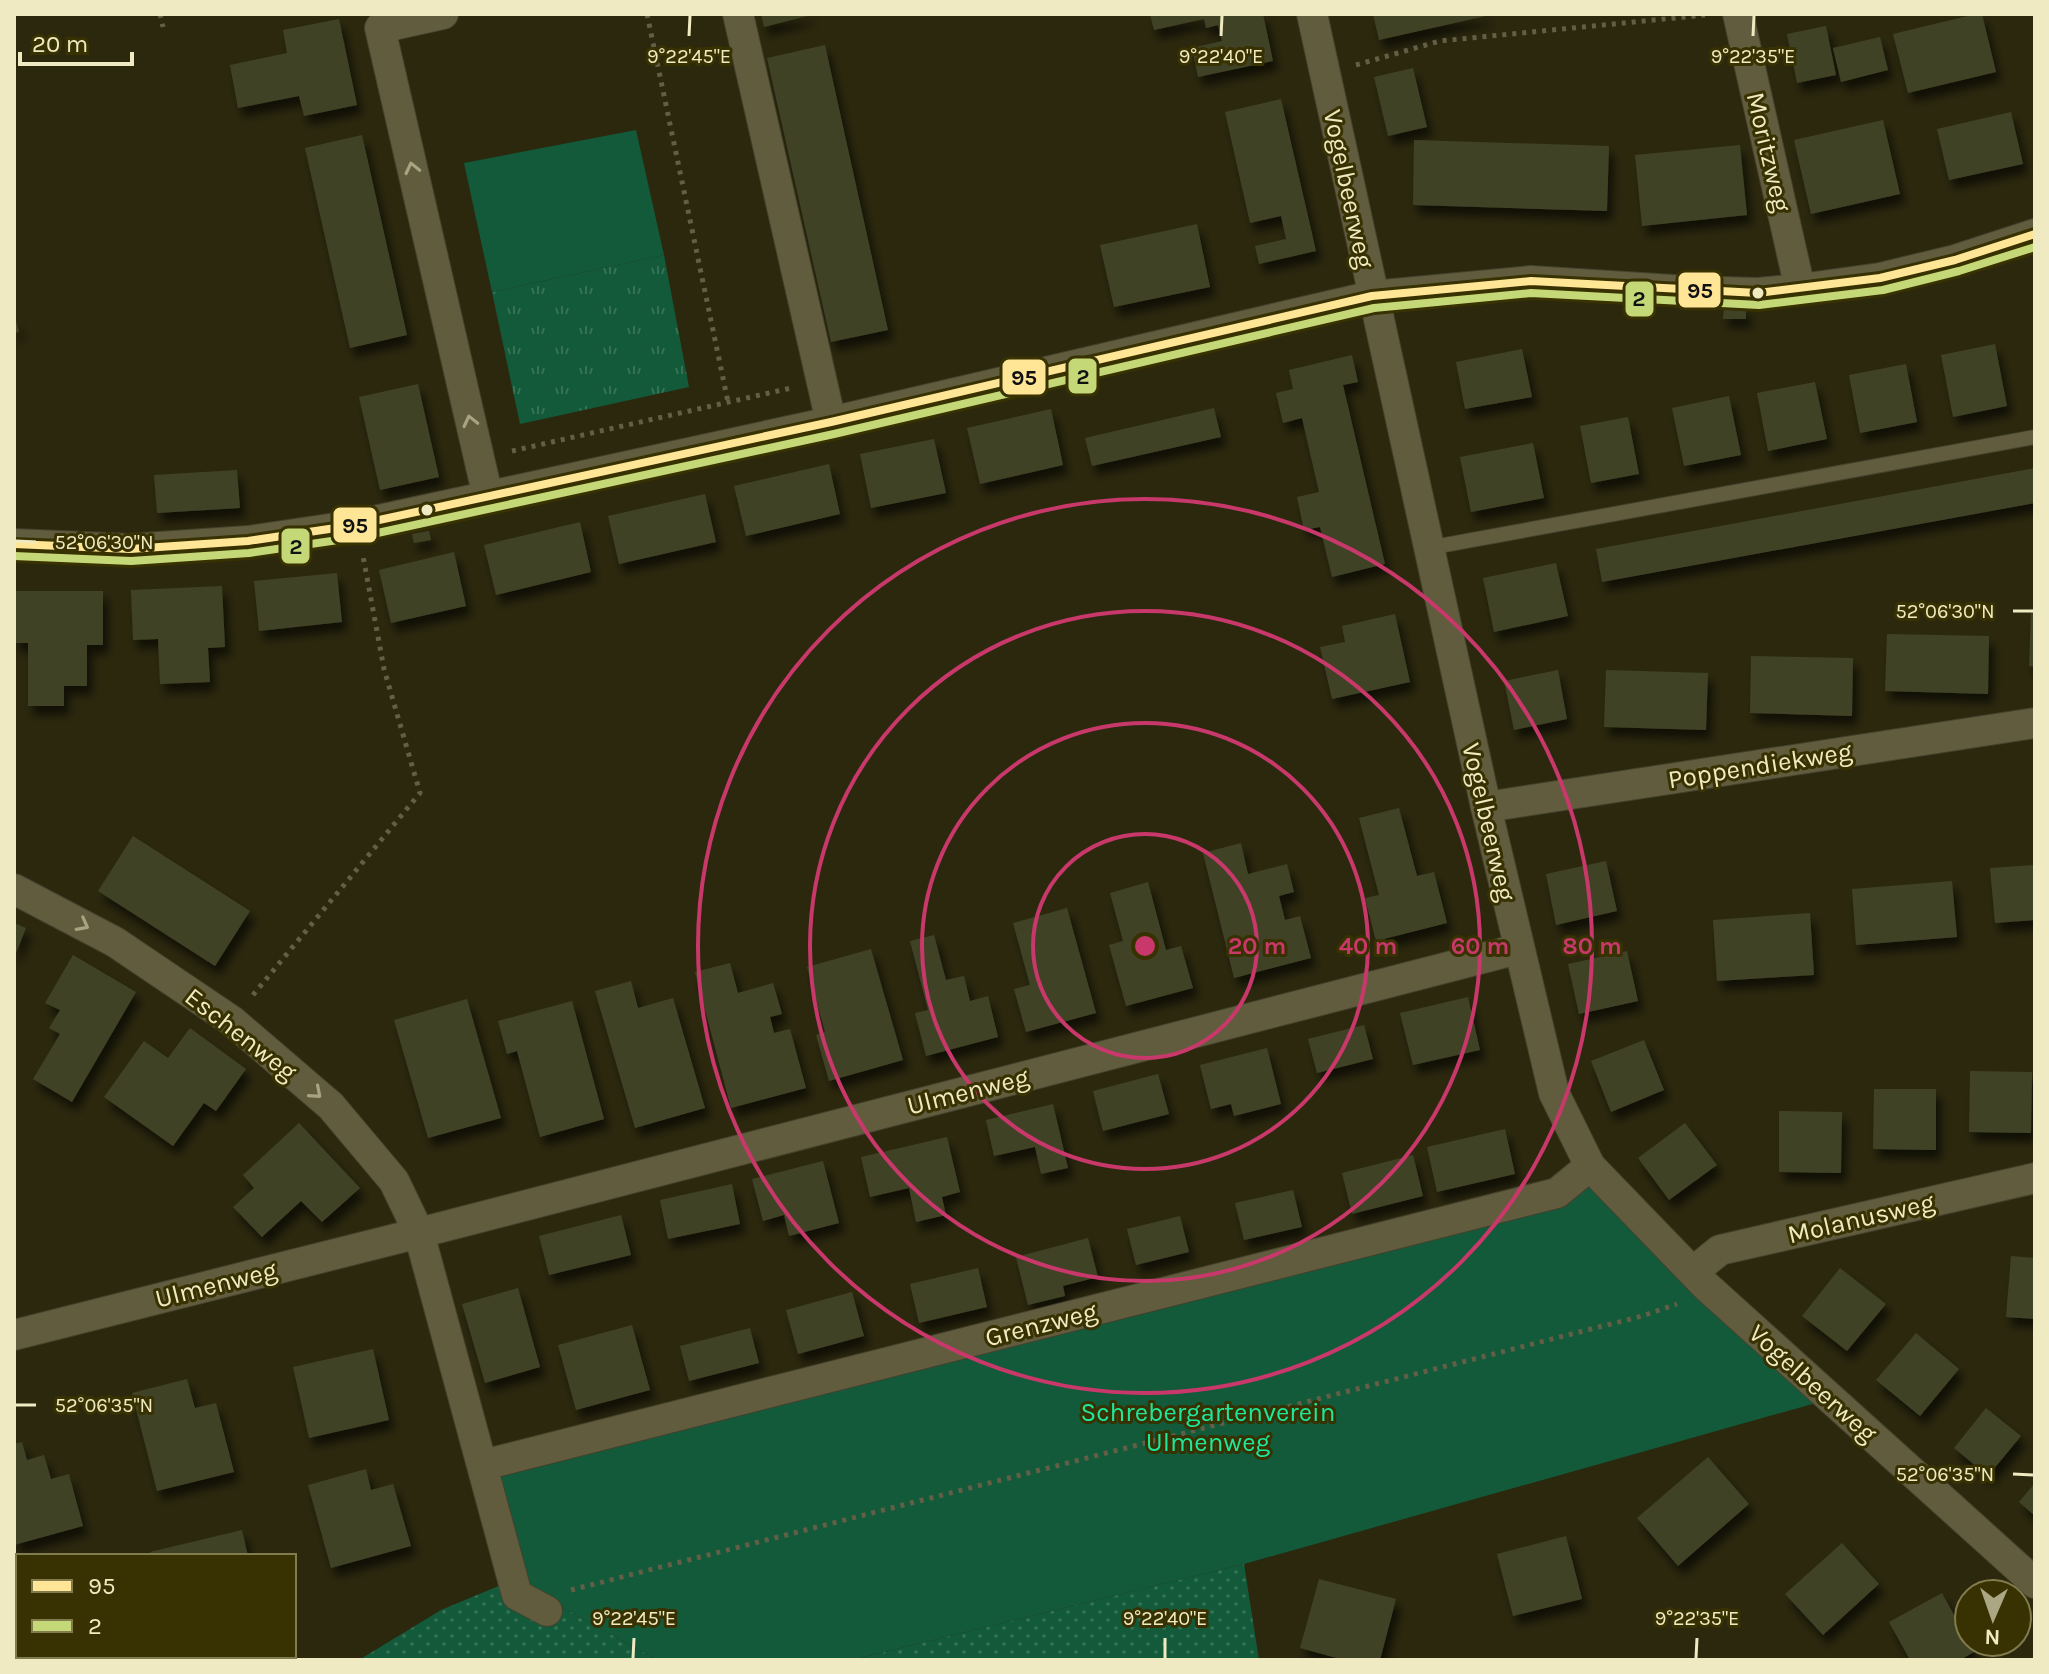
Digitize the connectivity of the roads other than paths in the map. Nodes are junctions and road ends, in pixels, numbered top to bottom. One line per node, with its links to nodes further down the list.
1 (443, 14): 10 (street, one-way to 1)
2 (738, 14): 8 (street)
3 (1312, 14): 7 (street, Vogelbeerweg)
4 (1738, 14): 6 (street, Moritzweg)
5 (2035, 234): 6 (street)
6 (1800, 289): 7 (street)
7 (1372, 296): 8 (street); 12 (street, Vogelbeerweg)
8 (831, 422): 10 (street)
9 (2035, 437): 12 (lane)
10 (488, 497): 11 (street)
11 (14, 544)
12 (1428, 548): 14 (street, Vogelbeerweg)
13 (2035, 723): 14 (street, Poppendiekweg)
14 (1486, 807): 16 (street, Vogelbeerweg)
15 (14, 889): 19 (street, Eschenweg, one-way to 19)
16 (1518, 949): 17 (street, Vogelbeerweg); 19 (street, Ulmenweg)
17 (1590, 1166): 20 (street, Vogelbeerweg); 22 (street, Grenzweg)
18 (2035, 1178): 20 (street, Molanusweg)
19 (419, 1233): 21 (street, Ulmenweg); 22 (street)
20 (1699, 1279): 23 (street, Vogelbeerweg)
21 (14, 1335)
22 (483, 1465): 24 (street)
23 (2035, 1583)
24 (538, 1606)

